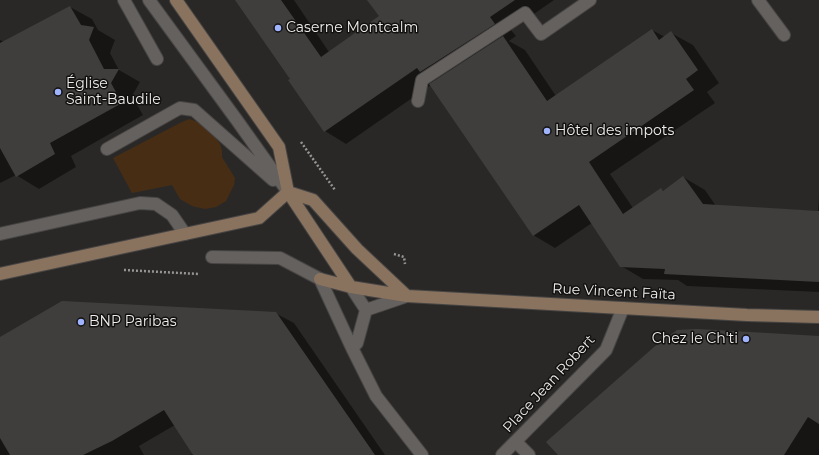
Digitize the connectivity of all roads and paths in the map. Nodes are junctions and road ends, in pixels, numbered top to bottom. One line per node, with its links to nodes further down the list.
1 (124, 0): 7 (street)
2 (149, 0): 11 (street)
3 (176, 0): 11 (street)
4 (590, 0): 8 (street)
5 (758, 0): 6 (street)
6 (784, 35)
7 (157, 59)
8 (418, 101)
9 (300, 141): 12 (path)
10 (107, 149): 11 (street)
11 (288, 192): 14 (street); 21 (street); 22 (street)
12 (337, 192)
13 (0, 234): 14 (street)
14 (185, 234): 18 (street)
15 (390, 252): 22 (path)
16 (212, 257): 20 (street)
17 (122, 270): 19 (path)
18 (0, 274)
19 (201, 274)
20 (320, 279): 21 (street); 26 (street)
21 (351, 287): 22 (street); 24 (street)
22 (407, 296): 23 (street, Rue Vincent Faïta); 24 (street)
23 (623, 308): 25 (street, Rue Vincent Faïta); 27 (street, Place Jean Robert)
24 (366, 310): 26 (street)
25 (819, 317)
26 (352, 348): 28 (street)
27 (516, 442): 29 (street, Place Jean Robert); 30 (street)
28 (422, 455)
29 (502, 455)
30 (529, 455)

